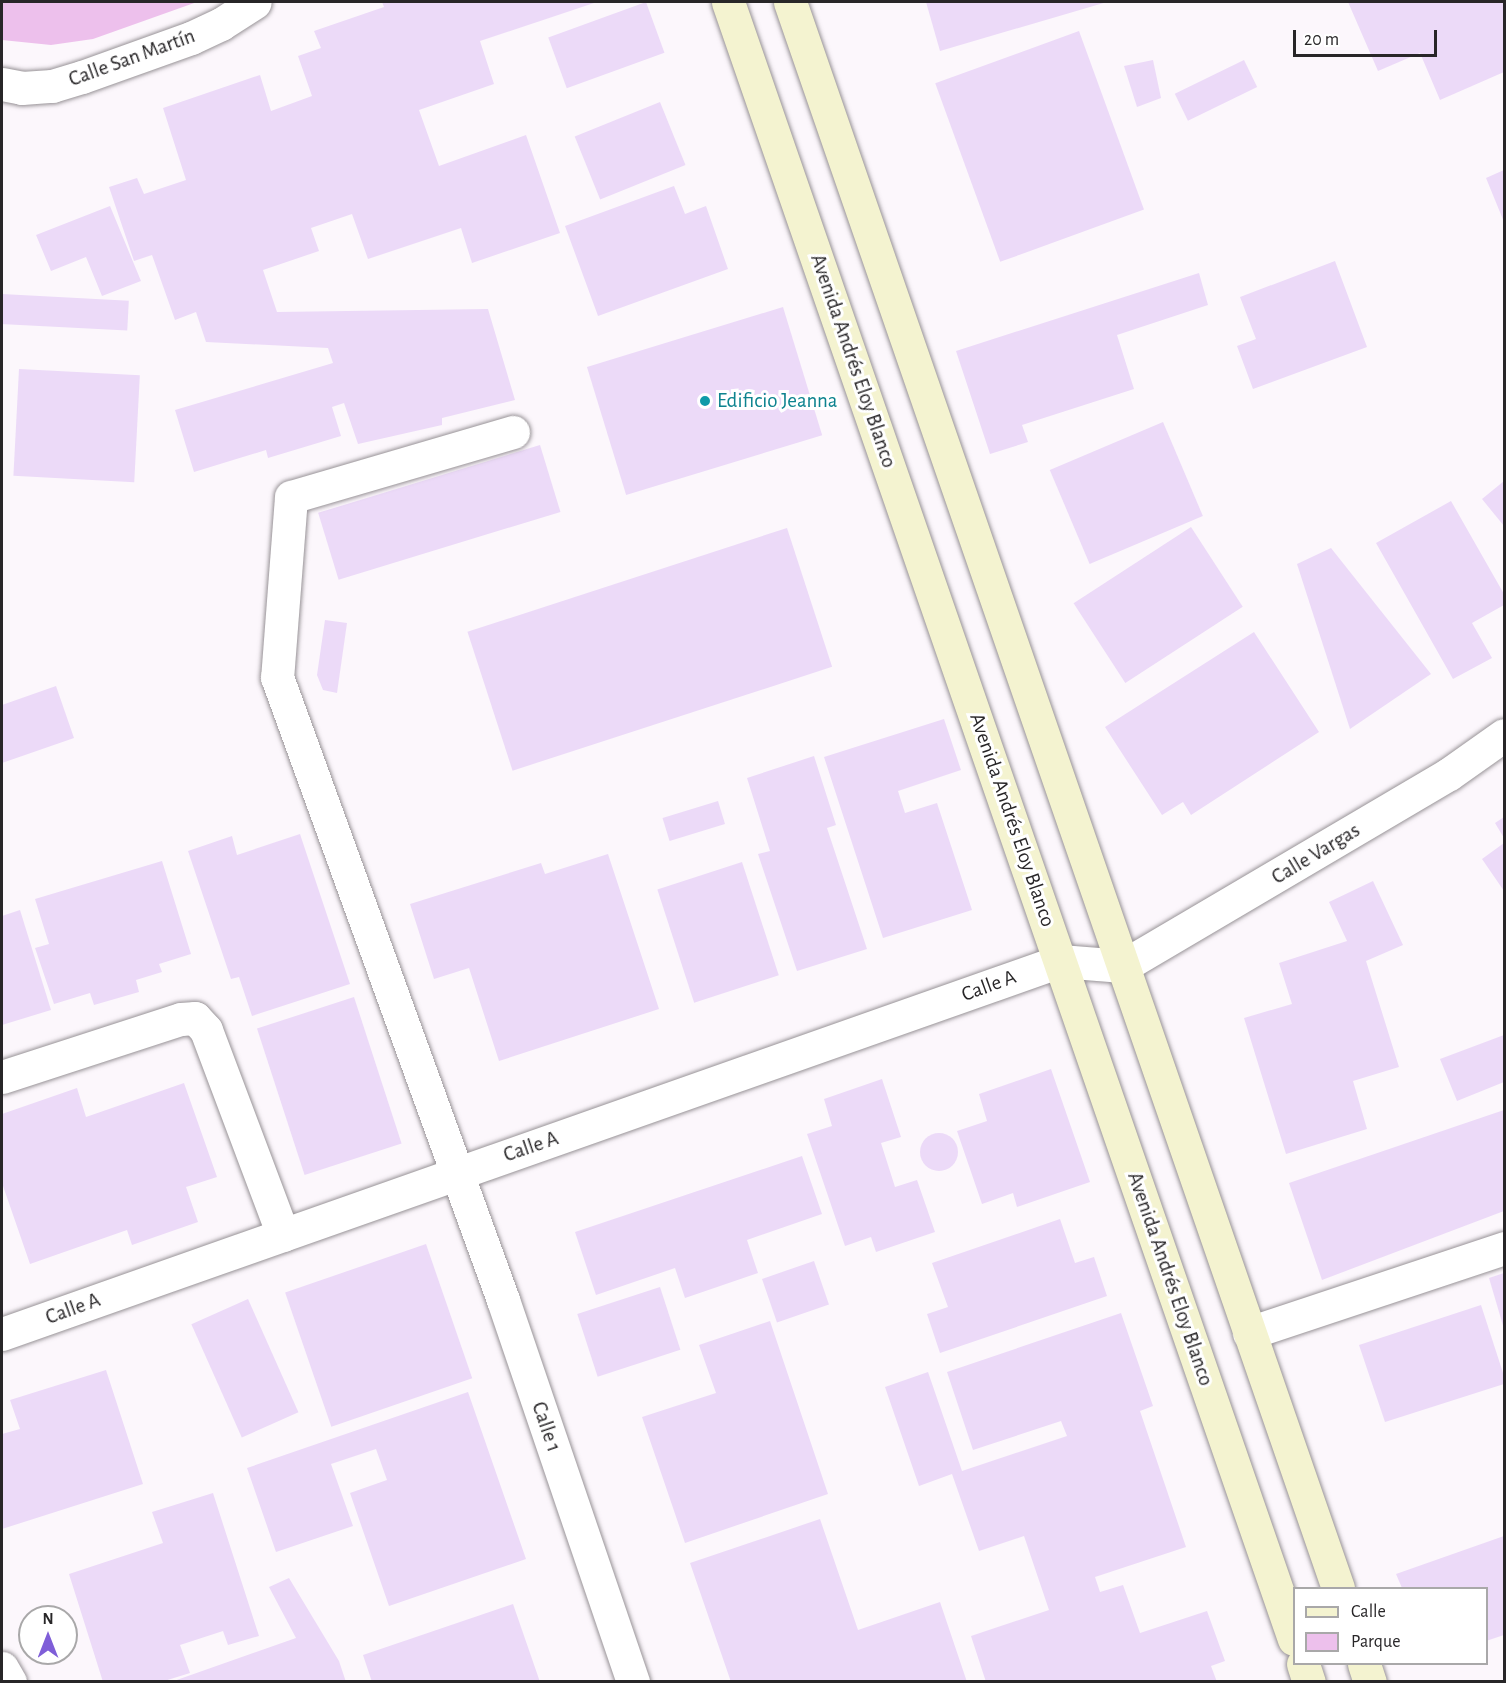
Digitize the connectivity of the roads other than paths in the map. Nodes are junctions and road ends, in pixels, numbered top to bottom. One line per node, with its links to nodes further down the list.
1 (255, 2): 4 (street, Calle San Martín)
2 (728, 2): 7 (street, Avenida Andrés Eloy Blanco)
3 (790, 2): 8 (street)
4 (2, 84)
5 (513, 432): 10 (street, Calle 1)
6 (1504, 735): 8 (street, Calle Vargas)
7 (1060, 961): 8 (street); 10 (street, Calle A); 16 (street, Avenida Andrés Eloy Blanco)
8 (1123, 966): 14 (street)
9 (2, 1077): 11 (street)
10 (457, 1173): 11 (street, Calle A); 21 (street, Calle 1)
11 (283, 1235): 13 (street, Calle A)
12 (1504, 1248): 14 (street)
13 (2, 1332)
14 (1250, 1333): 15 (street)
15 (1338, 1587)
16 (1293, 1636)
17 (1303, 1665): 22 (street)
18 (1364, 1665): 23 (street)
19 (2, 1668): 20 (street)
20 (10, 1682)
21 (633, 1682)
22 (1309, 1682)
23 (1370, 1682)

